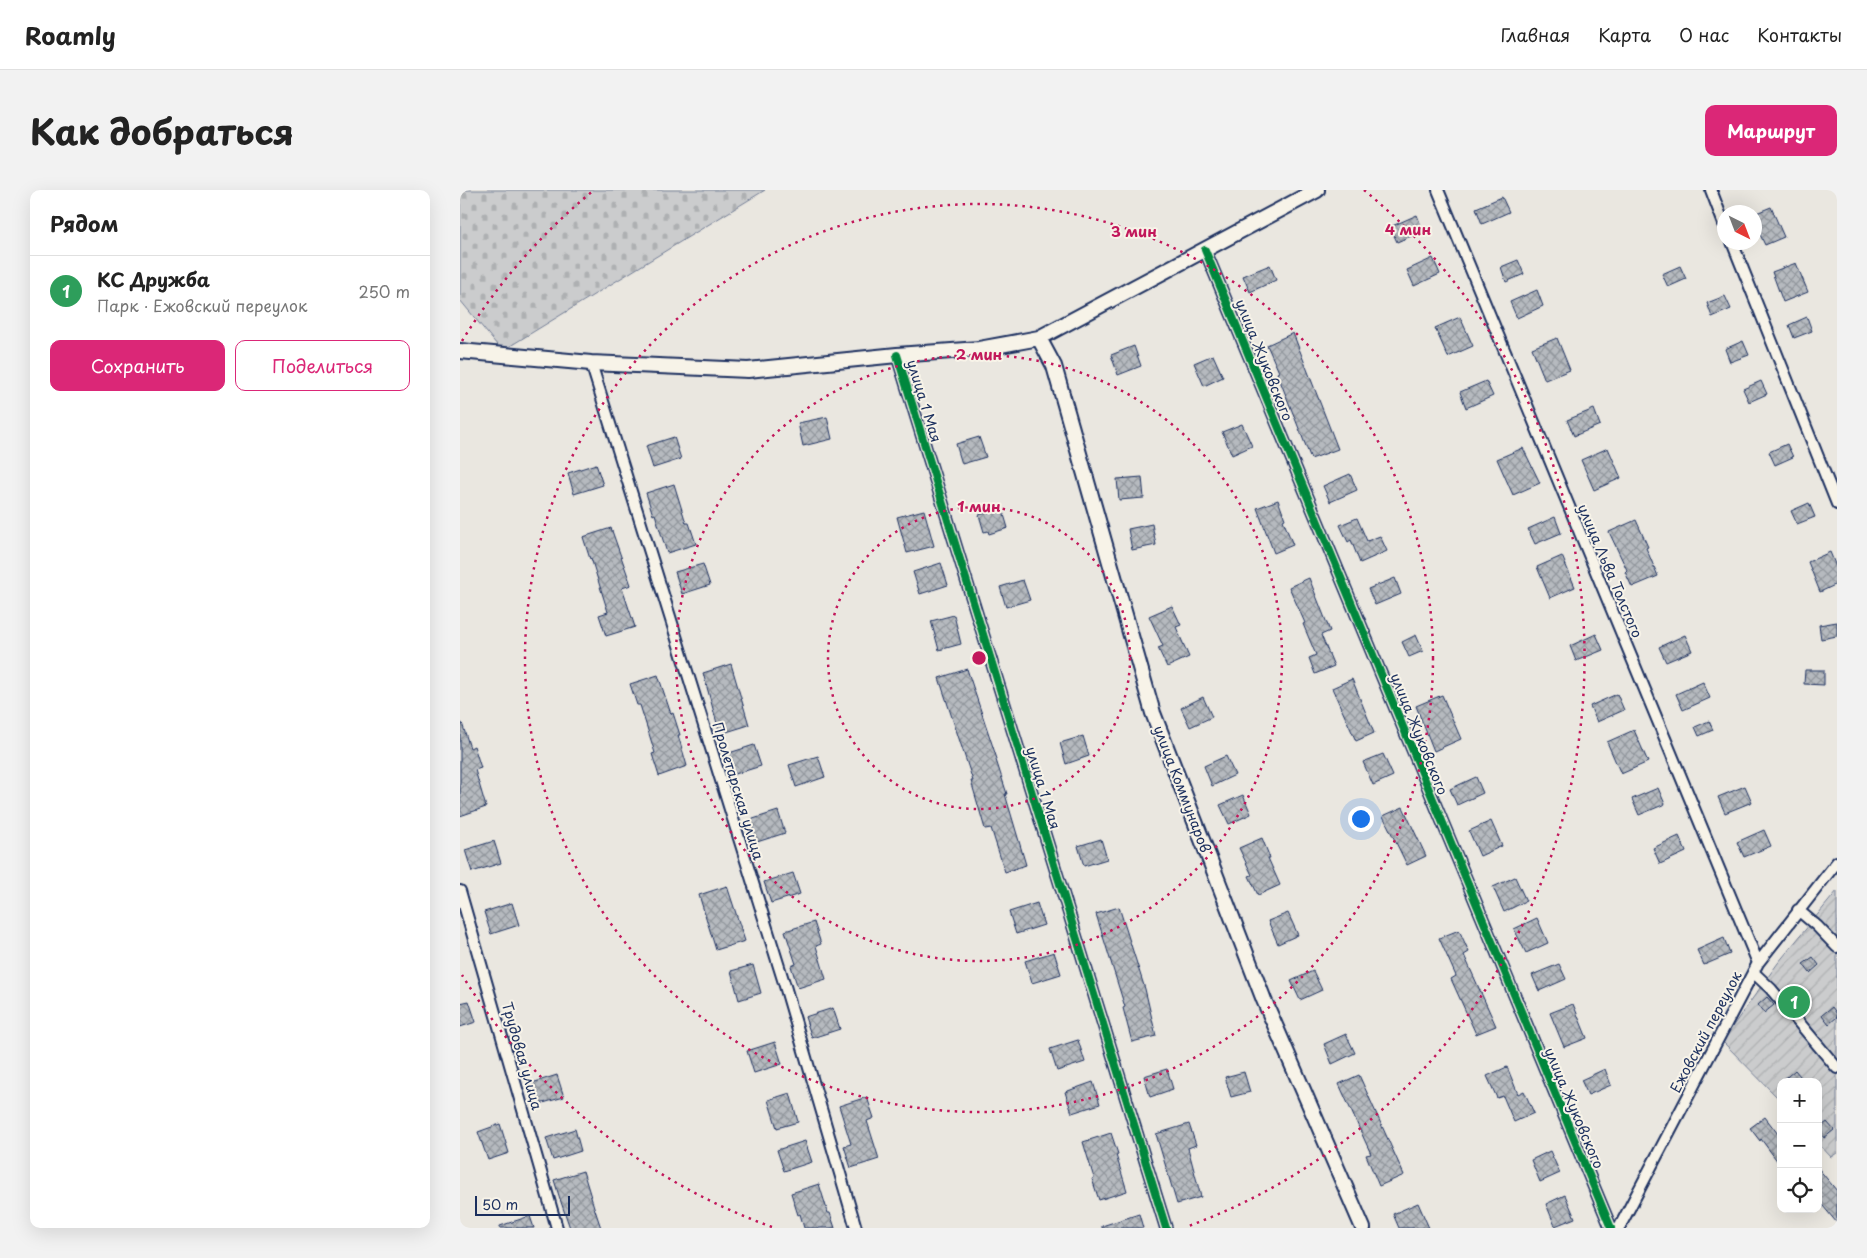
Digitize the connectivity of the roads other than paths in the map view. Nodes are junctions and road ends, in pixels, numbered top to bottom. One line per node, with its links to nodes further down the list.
1 (1317, 190): 5 (main road)
2 (1438, 190): 16 (street, улица Льва Толстого)
3 (1711, 190): 4 (street)
4 (1717, 206)
5 (1205, 250): 7 (main road); 22 (street, улица Жуковского)
6 (1735, 250): 11 (street)
7 (1039, 338): 9 (main road); 21 (main road, улица Коммунаров)
8 (460, 351): 10 (main road)
9 (897, 355): 10 (main road); 20 (street, улица 1 Мая)
10 (591, 364): 19 (street, Пролетарская улица)
11 (1837, 504)
12 (1837, 862): 14 (street, Ежовский переулок)
13 (460, 891): 18 (street, Трудовая улица)
14 (1798, 910): 15 (street); 16 (street, Ежовский переулок)
15 (1837, 947)
16 (1755, 967): 17 (street); 23 (street, Ежовский переулок)
17 (1837, 1068)
18 (557, 1228)
19 (856, 1228)
20 (1166, 1228)
21 (1363, 1228)
22 (1611, 1228)
23 (1619, 1228)

